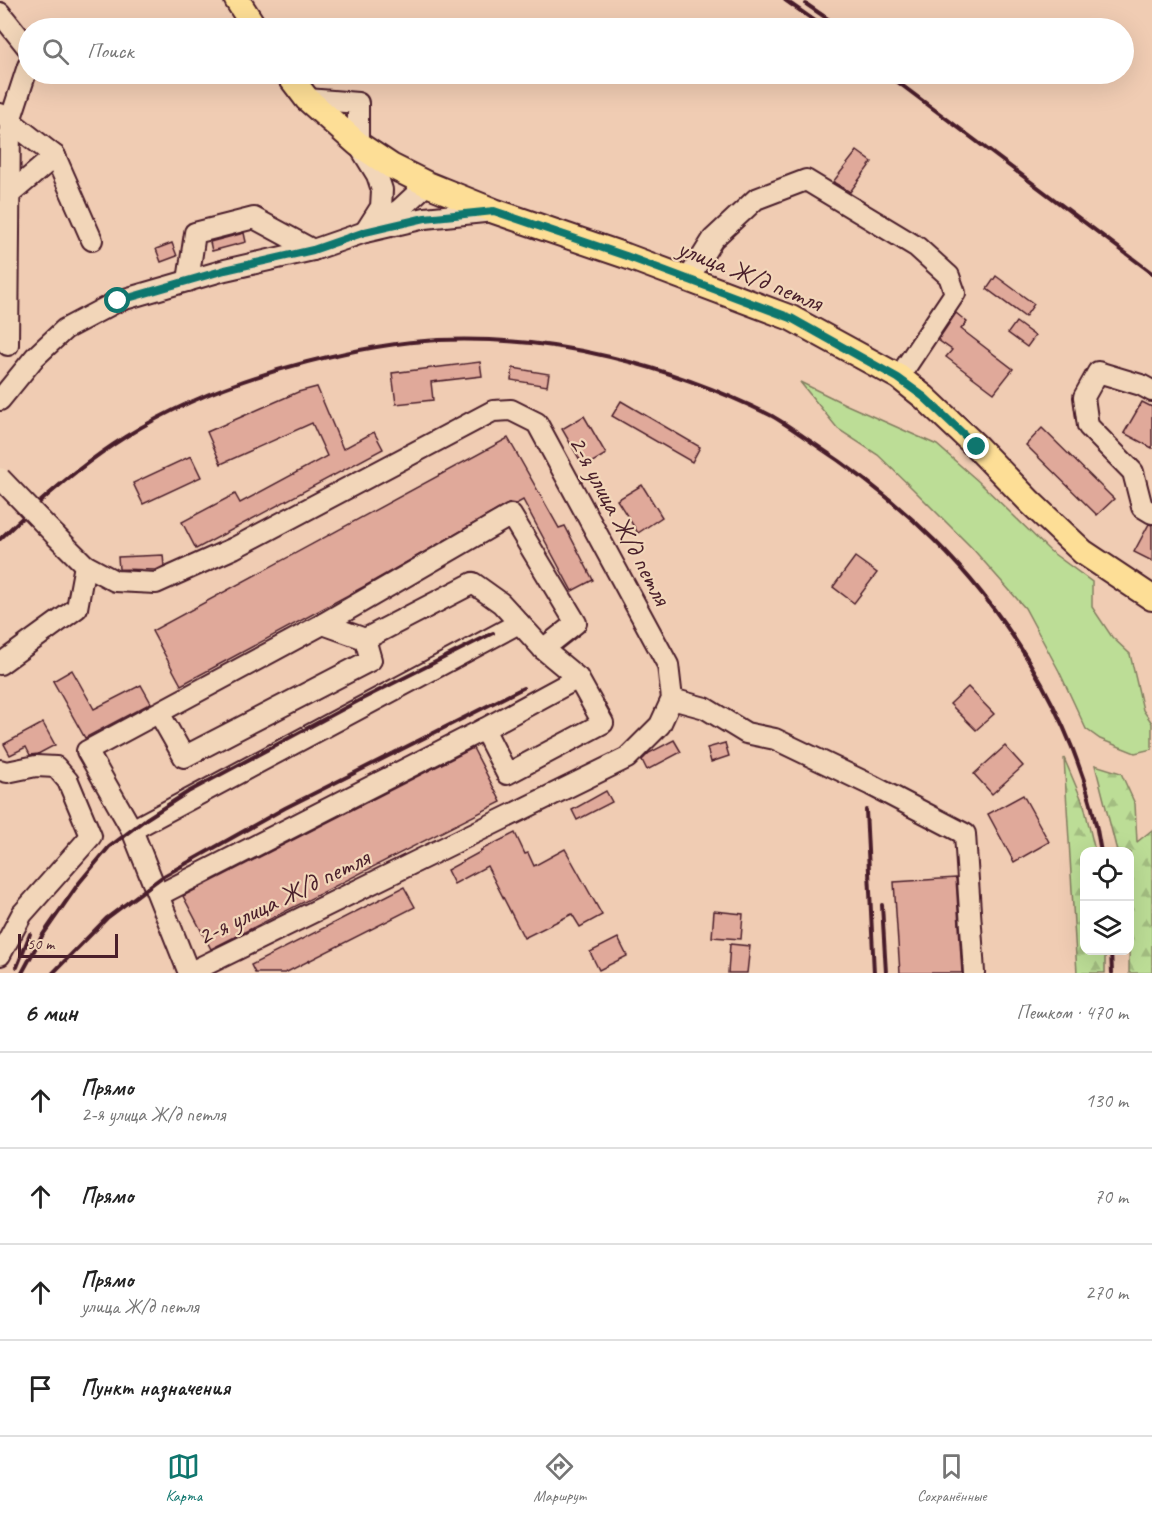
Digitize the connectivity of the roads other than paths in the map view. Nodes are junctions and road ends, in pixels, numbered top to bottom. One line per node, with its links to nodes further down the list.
1 (237, 0): 3 (main road)
2 (0, 13): 4 (street)
3 (249, 18)
4 (18, 36)
5 (20, 84): 7 (street)
6 (296, 84): 8 (main road, улица Ж/д петля)
7 (5, 118): 9 (street); 11 (street)
8 (358, 144): 10 (main road, улица Ж/д петля); 13 (street)
9 (56, 156): 11 (street); 14 (street)
10 (427, 184): 12 (main road, улица Ж/д петля); 13 (street)
11 (10, 194): 18 (street)
12 (494, 211): 13 (street); 16 (main road, улица Ж/д петля)
13 (365, 232): 15 (street)
14 (92, 240)
15 (313, 250): 17 (street); 17 (street)
16 (688, 279): 20 (main road, улица Ж/д петля); 20 (street)
17 (188, 281): 19 (street)
18 (4, 340): 19 (street)
19 (26, 368): 22 (street)
20 (898, 378): 26 (main road, улица Ж/д петля)
21 (1152, 391): 24 (street)
22 (0, 400)
23 (0, 478): 25 (street, 2-я улица Ж/д петля, bridge)
24 (1152, 513)
25 (85, 565): 31 (street); 33 (street, 2-я улица Ж/д петля)
26 (1152, 598)
27 (519, 623): 29 (street); 30 (street); 37 (street)
28 (323, 624): 29 (street); 30 (street); 34 (street)
29 (365, 639): 34 (street)
30 (543, 649): 32 (street)
31 (0, 664)
32 (578, 678): 35 (street); 35 (street)
33 (672, 699): 40 (street, 2-я улица Ж/д петля); 41 (street)
34 (159, 713): 37 (street)
35 (484, 729): 38 (street)
36 (0, 770): 39 (street)
37 (132, 830): 38 (street)
38 (159, 895): 40 (street)
39 (0, 954)
40 (189, 973)
41 (974, 973)

